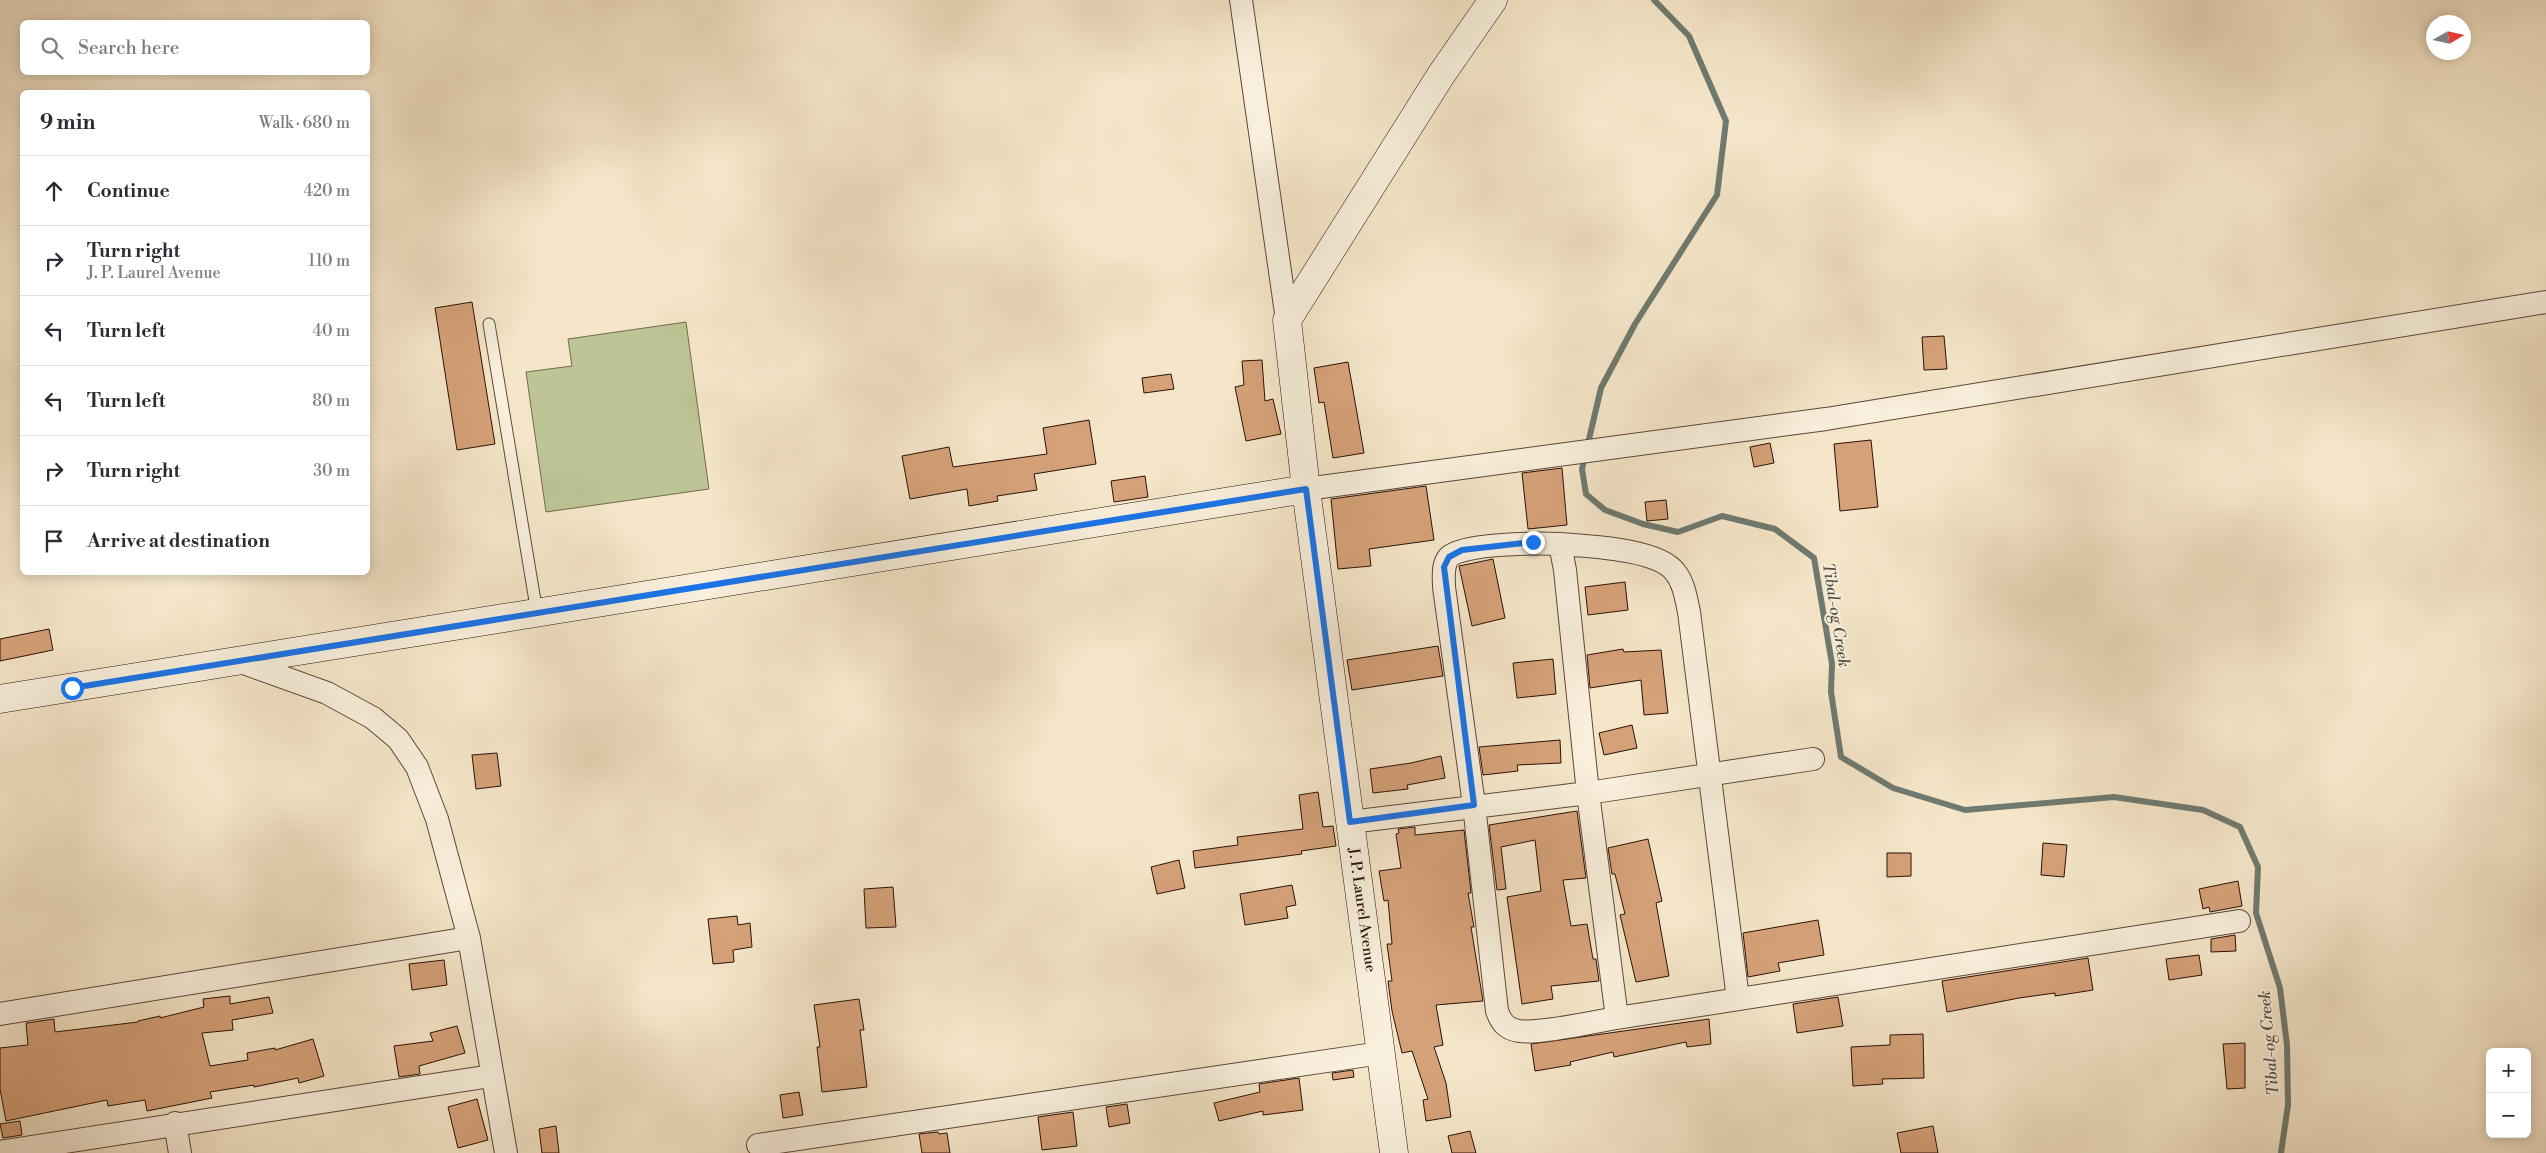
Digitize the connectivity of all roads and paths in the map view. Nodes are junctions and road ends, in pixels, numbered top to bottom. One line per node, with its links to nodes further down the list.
1 (1241, 0): 4 (street)
2 (1493, 0): 4 (street)
3 (2546, 302): 6 (street)
4 (1287, 320): 6 (street, J. P. Laurel Avenue)
5 (489, 324): 8 (lane)
6 (1306, 489): 8 (street); 15 (street, J. P. Laurel Avenue)
7 (1560, 544): 12 (street); 13 (street); 14 (street)
8 (537, 612): 9 (street)
9 (238, 661): 10 (street); 17 (street)
10 (0, 699)
11 (1813, 759): 12 (street)
12 (1708, 775): 13 (street); 18 (street)
13 (1588, 792): 14 (street); 20 (street)
14 (1474, 805): 15 (street); 20 (street)
15 (1350, 822): 21 (street, J. P. Laurel Avenue)
16 (2239, 921): 18 (street)
17 (469, 938): 19 (street); 22 (street)
18 (1738, 999): 20 (street)
19 (0, 1014)
20 (1617, 1018)
21 (1381, 1053): 24 (street); 28 (street, J. P. Laurel Avenue)
22 (492, 1076): 23 (street); 27 (street)
23 (175, 1123): 25 (street); 26 (street)
24 (758, 1145)
25 (0, 1152)
26 (180, 1153)
27 (506, 1153)
28 (1394, 1153)

